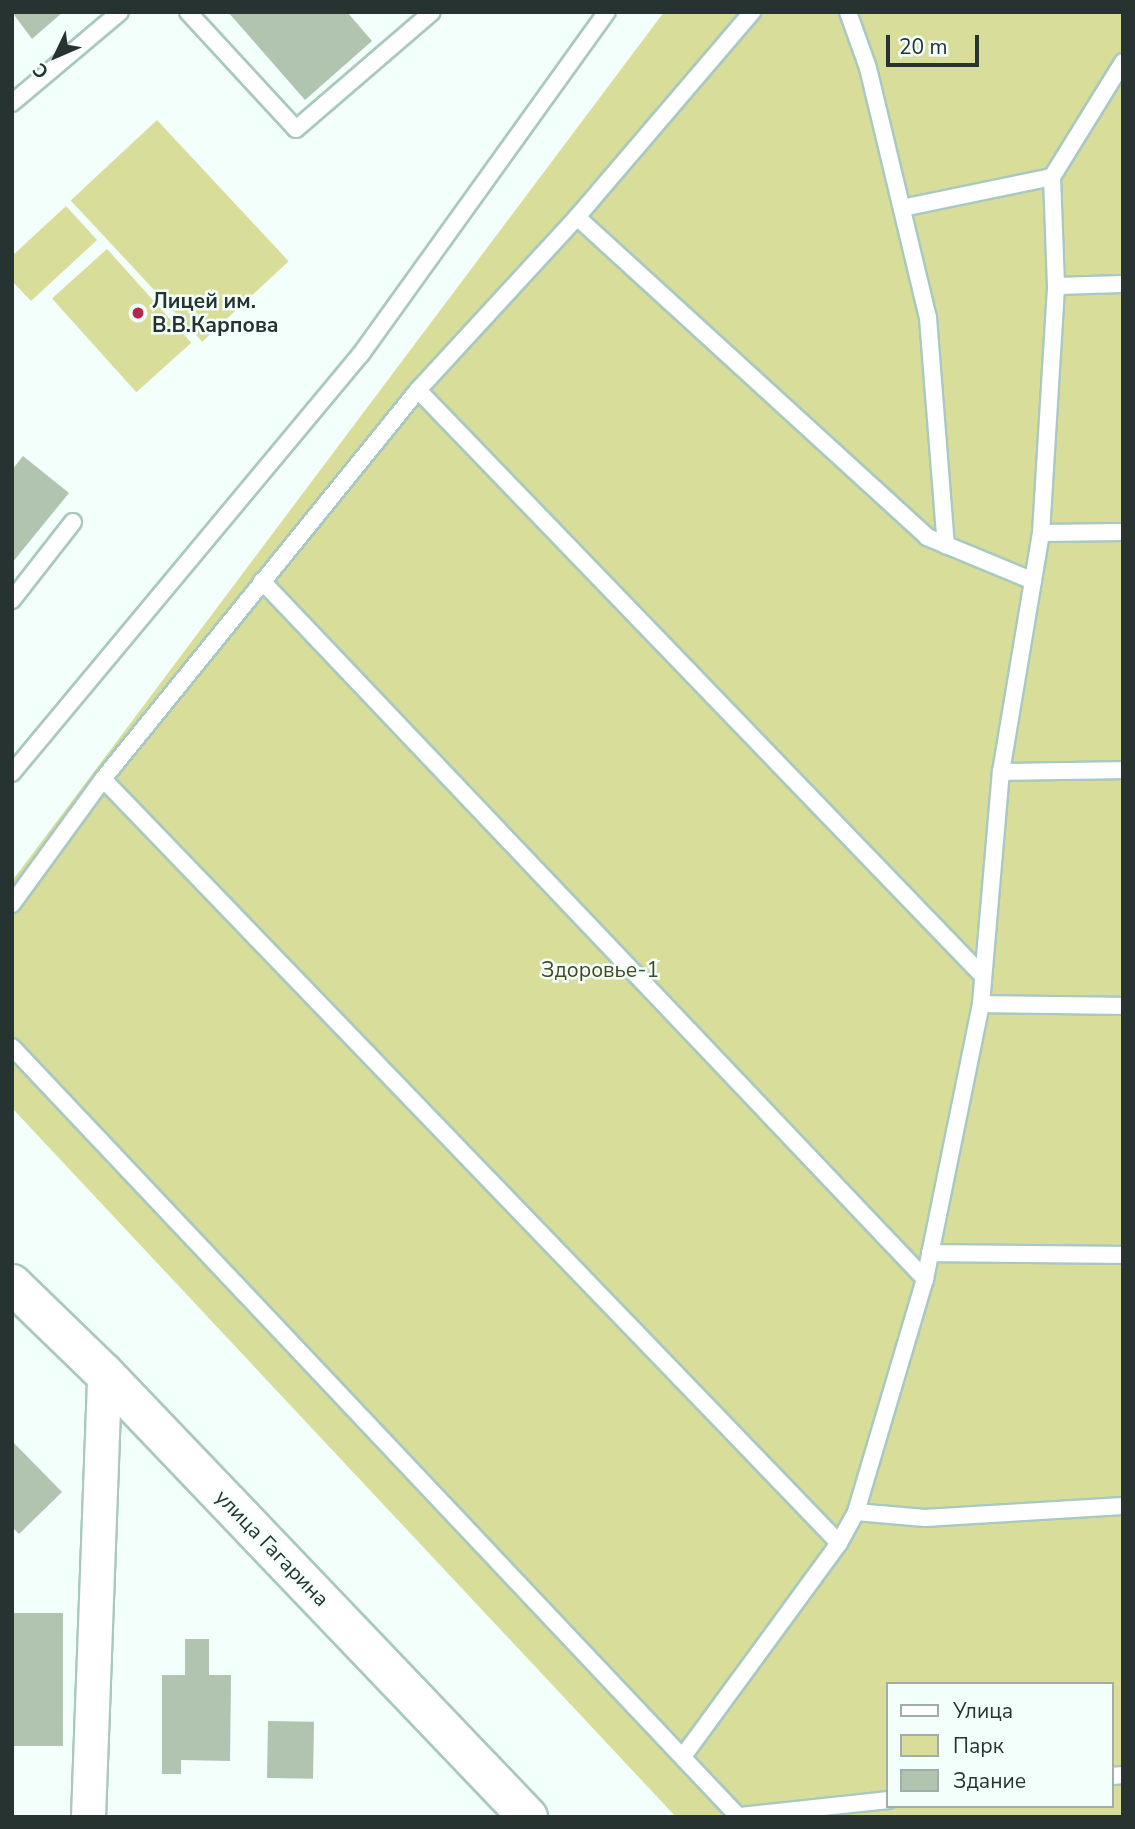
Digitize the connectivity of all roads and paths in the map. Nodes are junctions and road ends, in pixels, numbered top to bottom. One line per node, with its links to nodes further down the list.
1 (120, 12): 8 (lane)
2 (188, 12): 3 (lane)
3 (432, 12)
4 (607, 12): 24 (lane)
5 (752, 12): 11 (lane)
6 (848, 12): 10 (lane)
7 (1123, 62): 9 (lane)
8 (12, 103)
9 (1052, 177): 10 (lane); 13 (lane)
10 (902, 208): 18 (lane)
11 (577, 217): 14 (lane); 18 (lane)
12 (1123, 284): 13 (lane)
13 (1056, 286): 17 (lane)
14 (418, 390): 19 (lane); 27 (lane)
15 (74, 522): 21 (lane)
16 (1123, 532): 17 (lane)
17 (1041, 533): 20 (lane)
18 (946, 545): 20 (lane)
19 (262, 581): 25 (lane); 33 (lane)
20 (1033, 581): 23 (lane)
21 (12, 600)
22 (1123, 770): 23 (lane)
23 (1002, 772): 27 (lane)
24 (12, 773)
25 (103, 779): 26 (lane); 38 (lane)
26 (12, 904)
27 (983, 976): 28 (lane)
28 (981, 1004): 29 (lane); 31 (lane)
29 (1123, 1006)
30 (12, 1047): 39 (lane)
31 (930, 1253): 32 (lane); 33 (lane)
32 (1123, 1255)
33 (925, 1279): 37 (lane)
34 (12, 1284): 35 (street, улица Гагарина)
35 (104, 1373): 42 (street); 43 (street, улица Гагарина)
36 (1123, 1506): 37 (lane)
37 (856, 1512): 38 (lane)
38 (839, 1543): 39 (lane)
39 (684, 1755): 41 (lane)
40 (886, 1800): 41 (lane)
41 (739, 1816)
42 (88, 1817)
43 (528, 1817)

